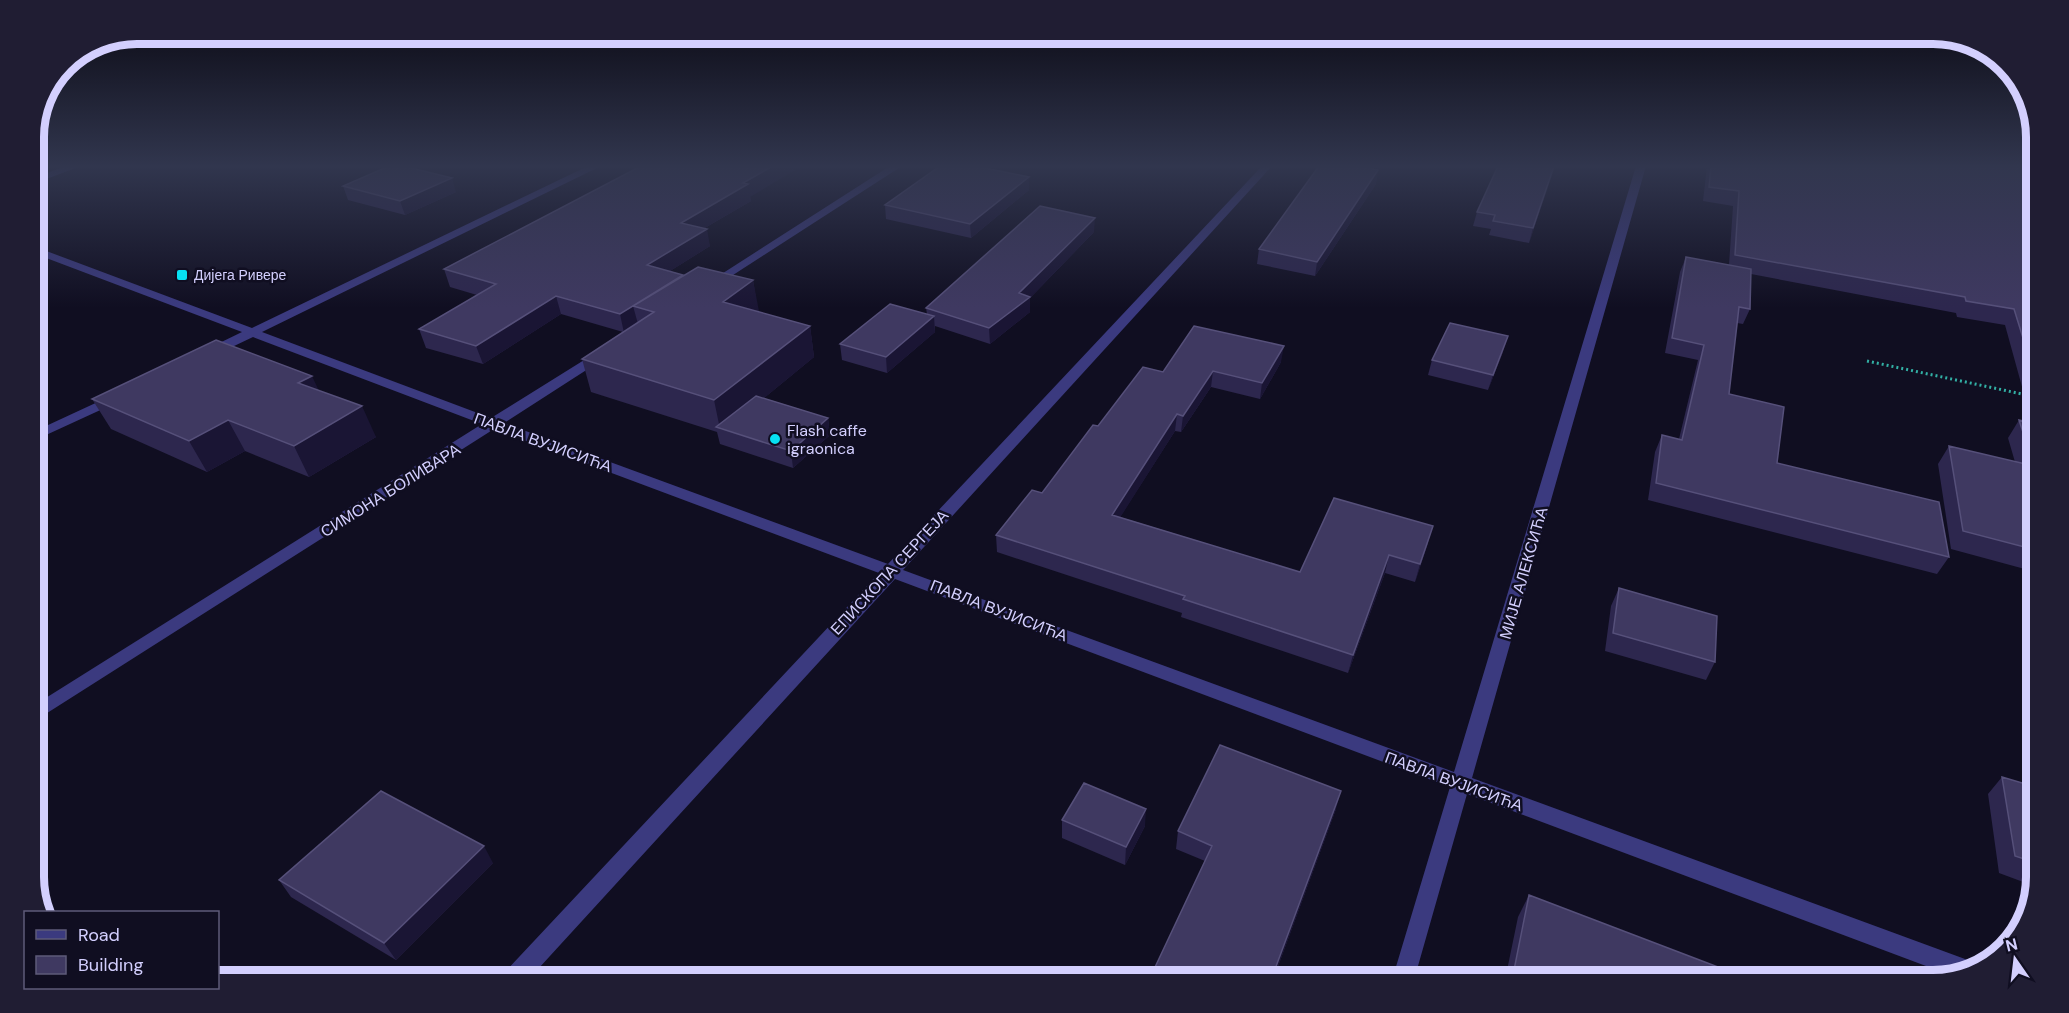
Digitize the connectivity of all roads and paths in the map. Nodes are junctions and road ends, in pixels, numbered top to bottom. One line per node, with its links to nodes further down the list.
1 (498, 213): 7 (street)
2 (823, 213): 6 (street)
3 (1223, 213): 15 (street, ЕПИСКОПА СЕРГЕЈА)
4 (1627, 213): 17 (street, МИЈЕ АЛЕКСИЋА)
5 (44, 253): 7 (street, ПАВЛА ВУЈИСИЋА)
6 (700, 292)
7 (251, 333): 9 (street); 13 (street, ПАВЛА ВУЈИСИЋА)
8 (609, 350): 13 (street, СИМОНА БОЛИВАРА)
9 (201, 357)
10 (1867, 361): 12 (path)
11 (127, 392): 14 (street)
12 (2025, 395)
13 (494, 424): 15 (street, ПАВЛА ВУЈИСИЋА); 16 (street, СИМОНА БОЛИВАРА)
14 (44, 432)
15 (892, 570): 17 (street, ПАВЛА ВУЈИСИЋА); 19 (street, ЕПИСКОПА СЕРГЕЈА)
16 (44, 708)
17 (1461, 783): 18 (street, ПАВЛА ВУЈИСИЋА); 20 (street, МИЈЕ АЛЕКСИЋА)
18 (1956, 967)
19 (522, 970)
20 (1406, 970)

